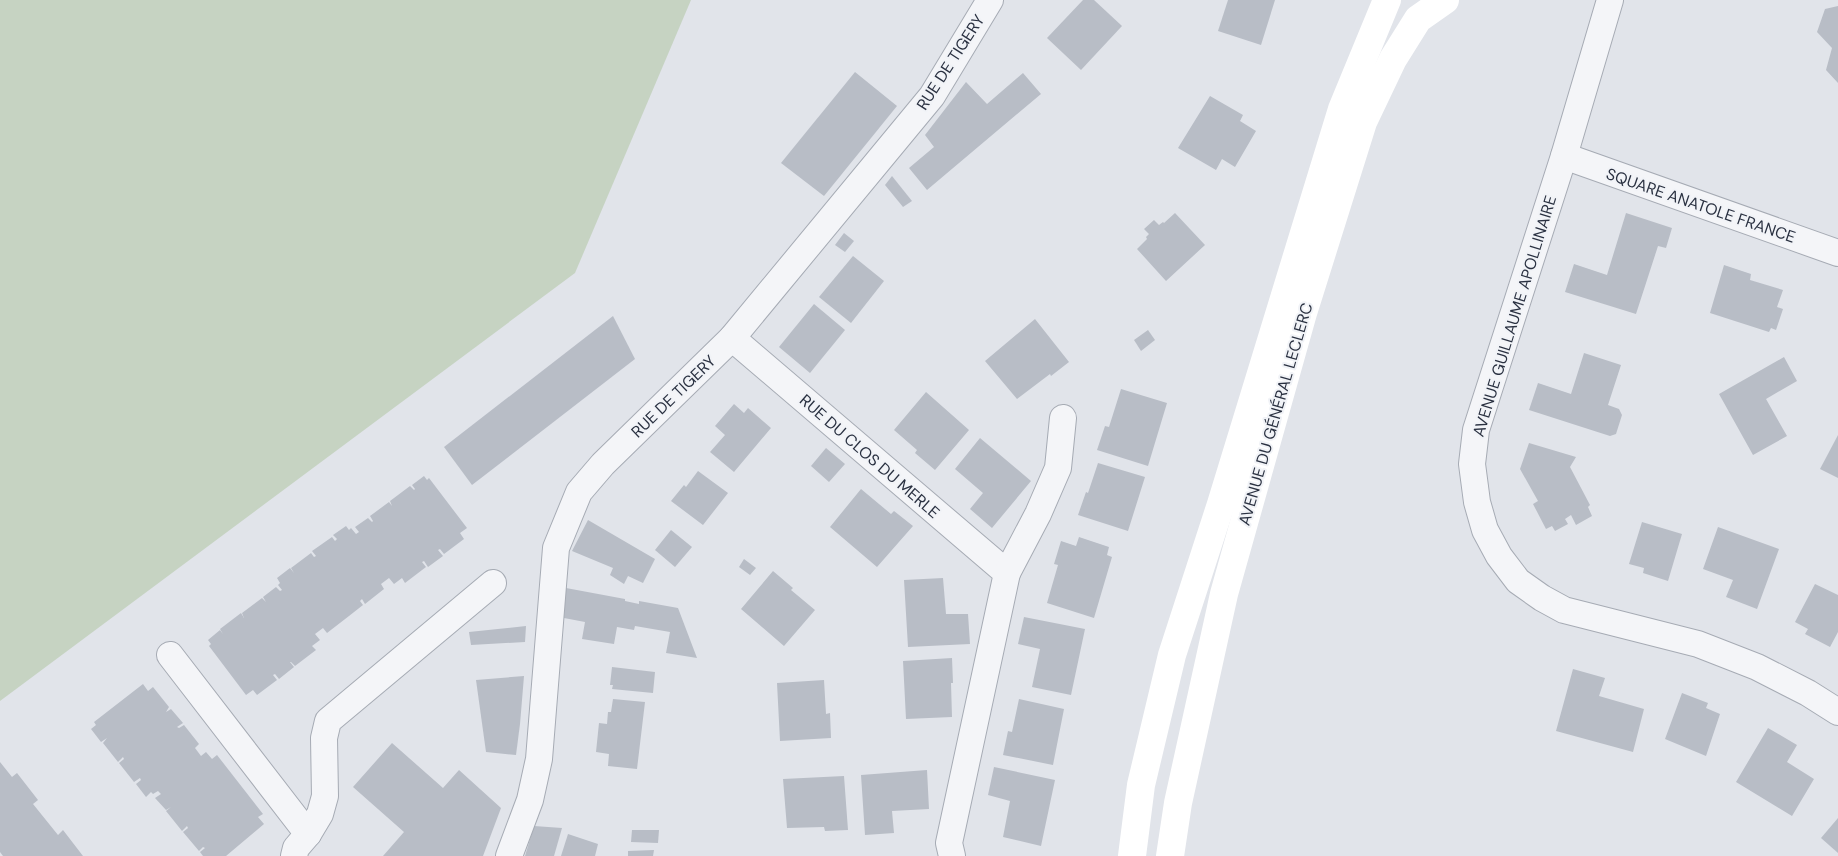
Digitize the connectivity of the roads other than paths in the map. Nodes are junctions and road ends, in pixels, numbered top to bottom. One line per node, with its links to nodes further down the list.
1 (990, 0): 7 (street, RUE DE TIGERY)
2 (1387, 0): 9 (main road, AVENUE DU GÉNÉRAL LECLERC)
3 (1445, 0): 20 (main road, AVENUE DU GÉNÉRAL LECLERC)
4 (1610, 0): 5 (street, AVENUE GUILLAUME APOLLINAIRE)
5 (1564, 156): 6 (street, SQUARE ANATOLE FRANCE); 13 (street, AVENUE GUILLAUME APOLLINAIRE)
6 (1838, 253)
7 (732, 338): 10 (street, RUE DU CLOS DU MERLE); 16 (street, RUE DE TIGERY)
8 (1063, 418): 10 (street)
9 (1221, 504): 18 (main road, AVENUE DU GÉNÉRAL LECLERC); 19 (main road, AVENUE DU GÉNÉRAL LECLERC)
10 (1007, 574): 17 (street)
11 (493, 583): 14 (street)
12 (170, 655): 14 (street)
13 (1838, 712)
14 (308, 834): 15 (street)
15 (294, 856)
16 (509, 856)
17 (952, 856)
18 (1132, 856)
19 (1150, 856)
20 (1170, 856)

